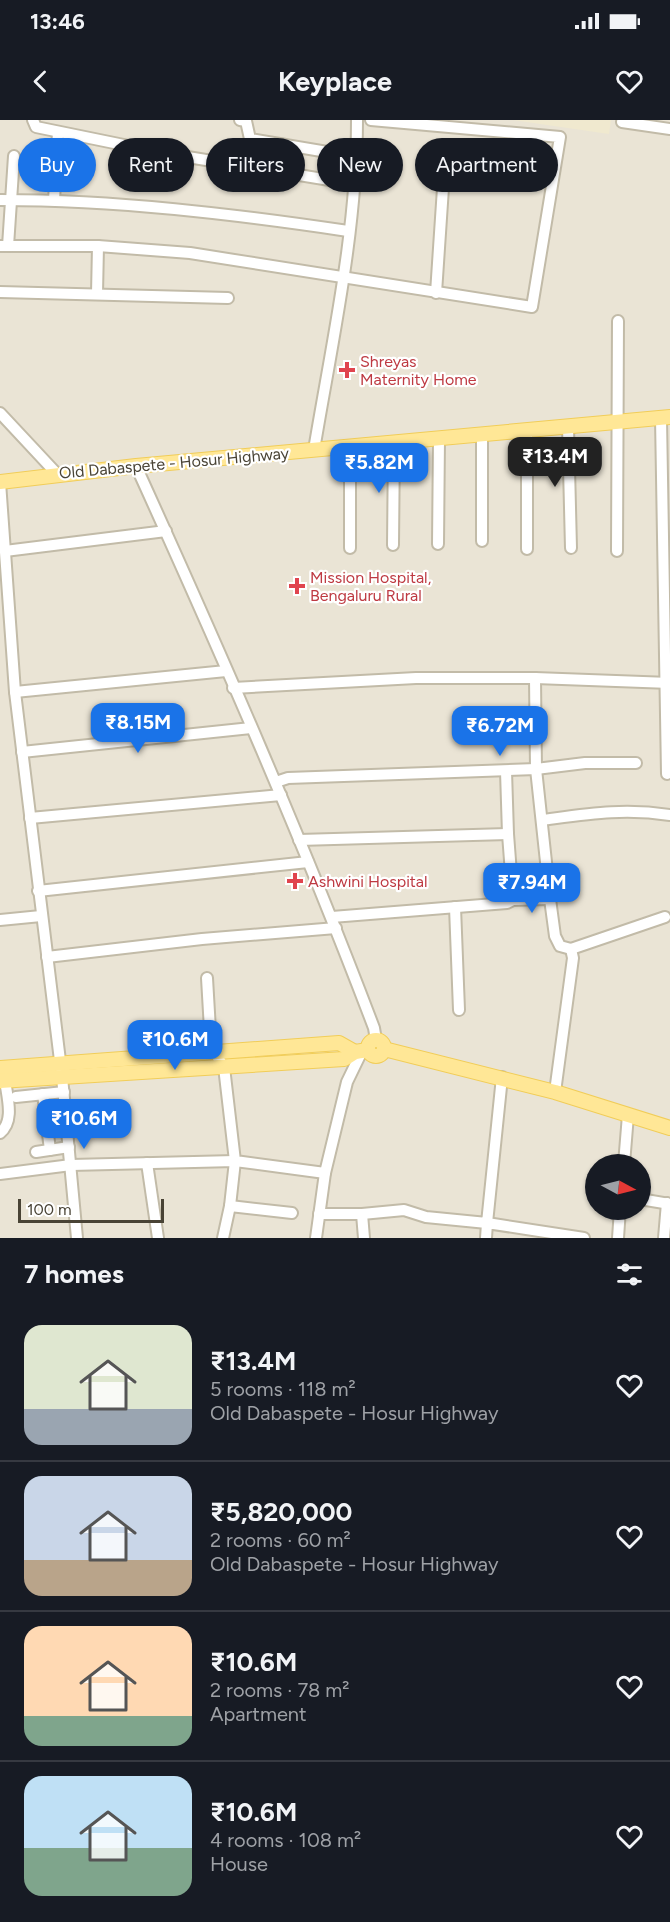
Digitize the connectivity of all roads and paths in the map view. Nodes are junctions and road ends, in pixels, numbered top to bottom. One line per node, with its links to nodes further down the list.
1 (33, 120): 7 (street)
2 (240, 120): 9 (street)
3 (357, 120): 8 (street)
4 (371, 120): 21 (street)
5 (622, 122): 6 (street)
6 (670, 129)
7 (58, 132): 11 (street); 15 (street)
8 (357, 138)
9 (317, 150)
10 (14, 156): 14 (street)
11 (317, 178)
12 (353, 192): 16 (street)
13 (443, 192): 21 (street)
14 (6, 200): 15 (street); 17 (street)
15 (54, 200): 16 (street)
16 (348, 231): 19 (street)
17 (4, 246): 18 (street)
18 (98, 246): 19 (street); 22 (street)
19 (343, 277): 21 (street); 34 (street)
20 (0, 292): 22 (street)
21 (436, 293)
22 (97, 294): 23 (street)
23 (228, 298)
24 (618, 321): 27 (street)
25 (0, 413): 36 (street)
26 (665, 417): 27 (main road, Old Dabaspete - Hosur Highway); 49 (street)
27 (617, 421): 28 (main road, Old Dabaspete - Hosur Highway); 46 (street)
28 (568, 427): 29 (main road, Old Dabaspete - Hosur Highway); 43 (street)
29 (527, 431): 30 (main road, Old Dabaspete - Hosur Highway); 44 (street)
30 (482, 435): 31 (main road, Old Dabaspete - Hosur Highway); 39 (street)
31 (439, 439): 32 (main road, Old Dabaspete - Hosur Highway); 40 (street)
32 (394, 443): 33 (main road, Old Dabaspete - Hosur Highway); 41 (street)
33 (350, 447): 34 (main road, Old Dabaspete - Hosur Highway); 42 (street)
34 (314, 450): 35 (main road, Old Dabaspete - Hosur Highway)
35 (136, 466): 36 (main road, Old Dabaspete - Hosur Highway); 38 (street)
36 (57, 474): 37 (main road, Old Dabaspete - Hosur Highway)
37 (0, 482): 45 (street)
38 (165, 531): 45 (street); 47 (street)
39 (482, 541)
40 (438, 544)
41 (393, 545)
42 (350, 548)
43 (571, 548)
44 (527, 549)
45 (5, 551): 51 (street)
46 (617, 551)
47 (226, 671): 50 (street); 51 (street)
48 (535, 678): 49 (street); 50 (street); 55 (street)
49 (668, 683): 57 (street)
50 (233, 688): 52 (street)
51 (15, 692): 53 (street)
52 (251, 728): 53 (street); 58 (street)
53 (22, 752): 61 (street)
54 (636, 763): 55 (street)
55 (536, 769): 56 (street); 62 (street)
56 (506, 771): 58 (street); 63 (street)
57 (667, 774)
58 (276, 782): 59 (street)
59 (281, 795): 61 (street); 64 (street)
60 (670, 814): 62 (street)
61 (30, 818): 66 (street)
62 (542, 820): 67 (street)
63 (508, 834): 64 (street); 68 (street)
64 (299, 840): 65 (street)
65 (309, 862): 66 (street); 73 (street)
66 (38, 891): 70 (street)
67 (550, 899): 68 (street); 74 (street)
68 (513, 900): 69 (street)
69 (455, 907): 73 (street); 77 (street)
70 (41, 916): 72 (street); 75 (street)
71 (665, 917): 74 (street)
72 (0, 920)
73 (334, 923): 75 (street); 78 (street)
74 (571, 949): 85 (street)
75 (47, 957): 81 (street)
76 (207, 978): 79 (street)
77 (459, 1010)
78 (369, 1048): 79 (main road); 80 (main road); 83 (main road); 98 (street)
79 (213, 1051): 80 (street); 81 (main road)
80 (224, 1067): 81 (main road); 95 (street)
81 (62, 1071): 82 (main road); 84 (street)
82 (2, 1076): 90 (street)
83 (502, 1077): 85 (main road); 107 (street)
84 (64, 1092): 86 (street); 91 (street)
85 (555, 1092): 88 (main road)
86 (43, 1094): 87 (street); 92 (street)
87 (16, 1097)
88 (628, 1115): 89 (main road); 94 (street)
89 (670, 1128)
90 (0, 1133)
91 (69, 1147): 92 (street); 97 (street)
92 (50, 1150): 93 (street)
93 (36, 1152)
94 (625, 1154)
95 (235, 1161): 96 (street); 98 (street); 102 (street)
96 (147, 1163): 97 (street); 109 (street)
97 (71, 1165): 99 (street); 108 (street)
98 (325, 1173): 104 (street)
99 (0, 1174)
100 (651, 1201): 101 (street)
101 (668, 1203): 116 (street)
102 (230, 1206): 103 (street); 110 (street)
103 (292, 1214)
104 (319, 1214): 105 (street); 111 (street)
105 (362, 1214): 107 (street); 112 (street)
106 (619, 1220): 115 (street)
107 (487, 1222): 113 (street); 114 (street)
108 (77, 1238)
109 (159, 1238)
110 (223, 1238)
111 (316, 1238)
112 (364, 1238)
113 (486, 1238)
114 (584, 1238)
115 (618, 1238)
116 (664, 1238)

